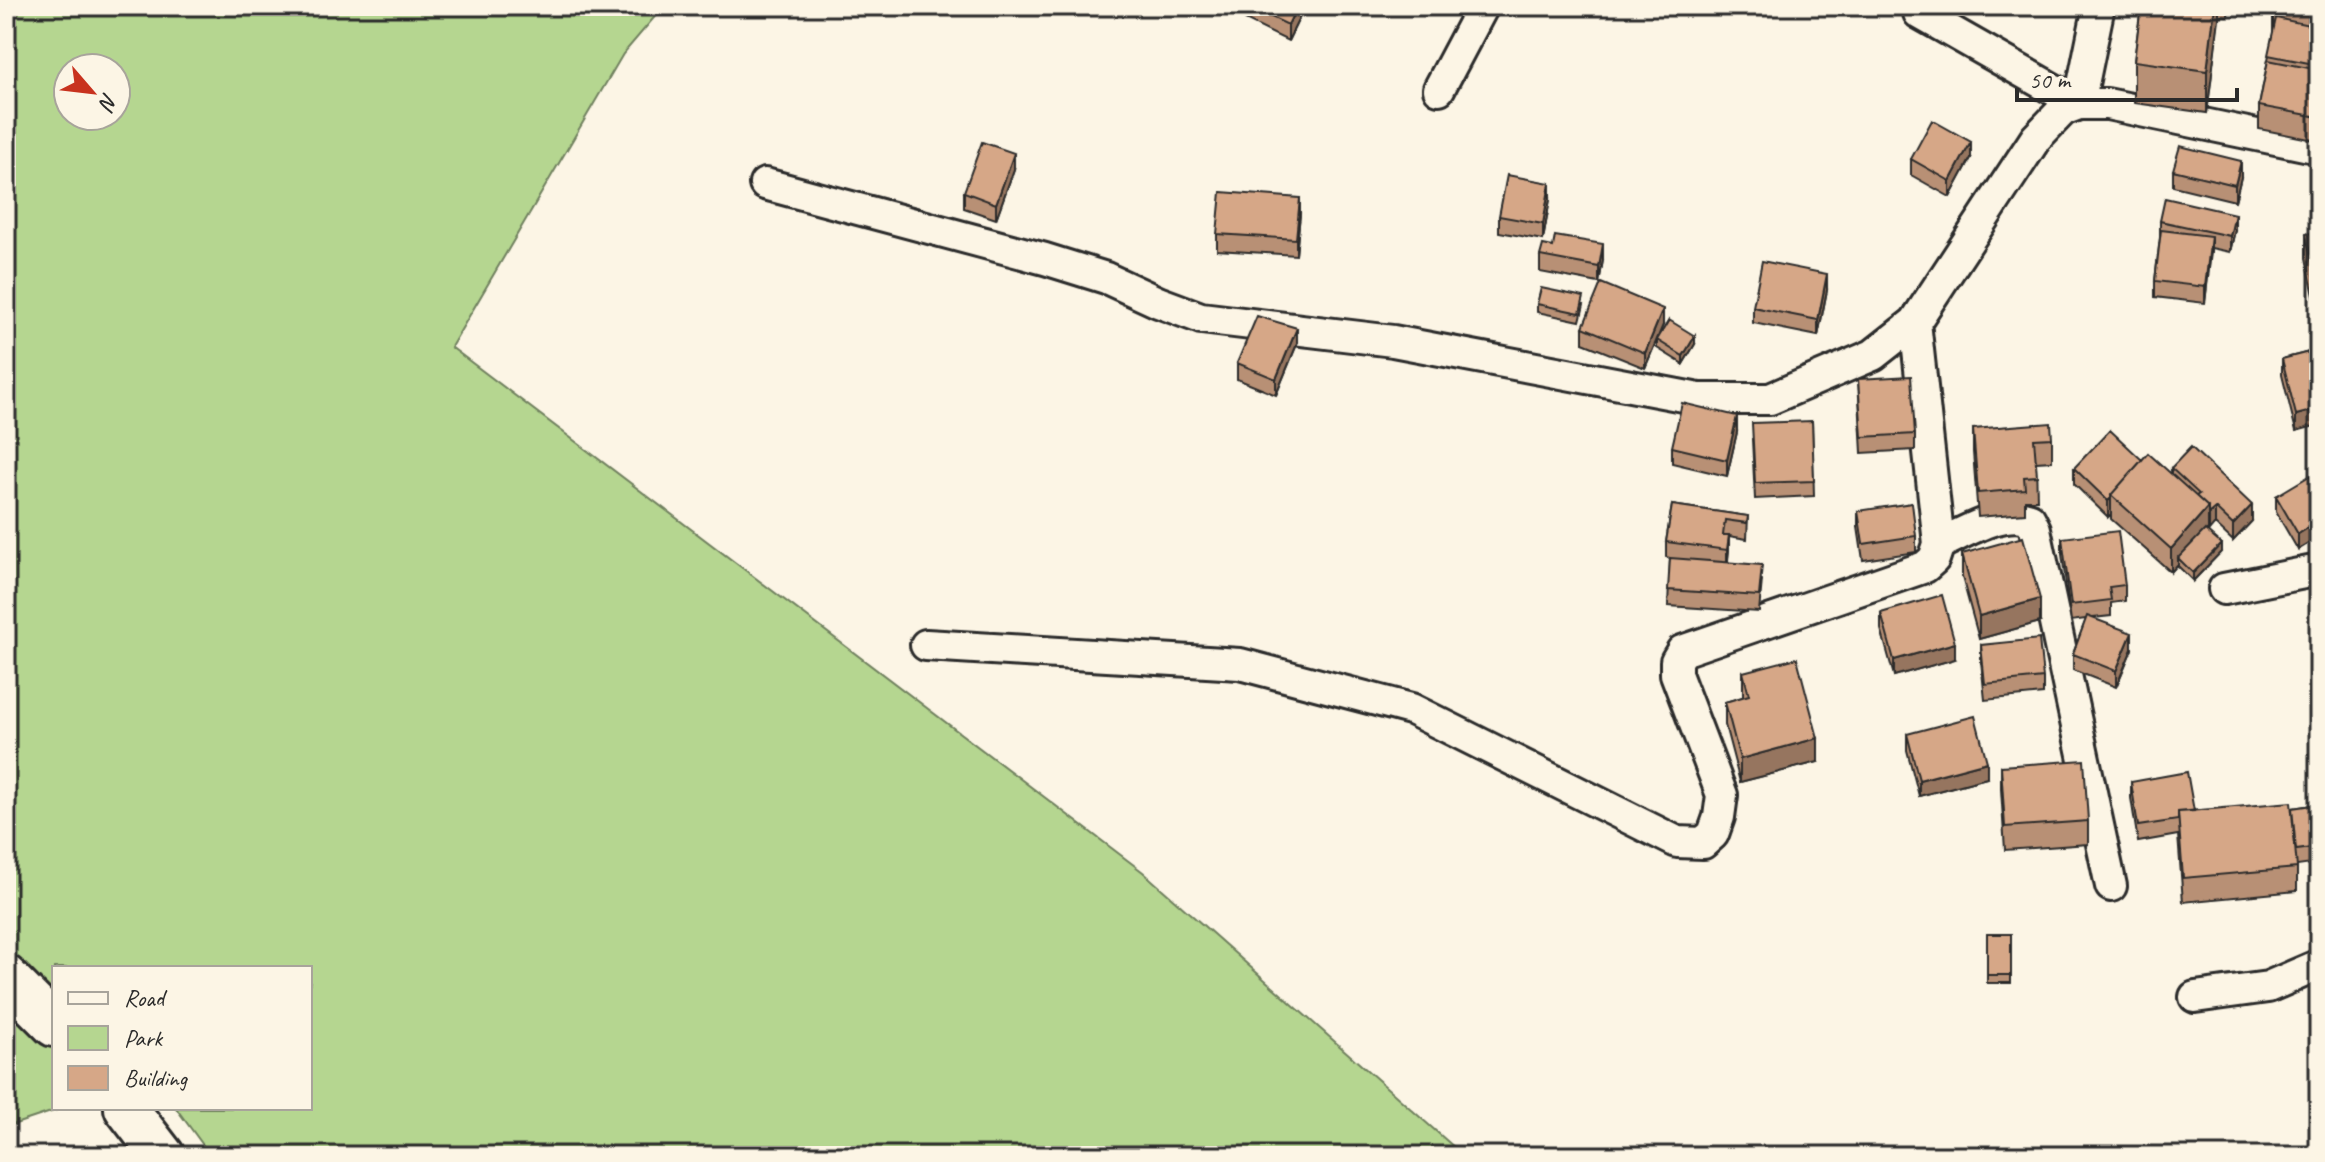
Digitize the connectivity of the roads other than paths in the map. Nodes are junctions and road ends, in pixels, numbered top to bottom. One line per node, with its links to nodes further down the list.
1 (1483, 6): 4 (street)
2 (2099, 6): 5 (street)
3 (1919, 13): 5 (street)
4 (1439, 89)
5 (2079, 104): 6 (street); 8 (street)
6 (2319, 148)
7 (765, 184): 8 (street)
8 (1915, 322): 9 (street)
9 (1939, 544): 12 (street); 13 (street)
10 (2319, 570): 11 (street)
11 (2224, 589)
12 (926, 645)
13 (2111, 886)
14 (2319, 965): 16 (street)
15 (6, 977): 17 (main road)
16 (2195, 997)
17 (52, 1023)
18 (127, 1110): 19 (main road)
19 (161, 1155)

